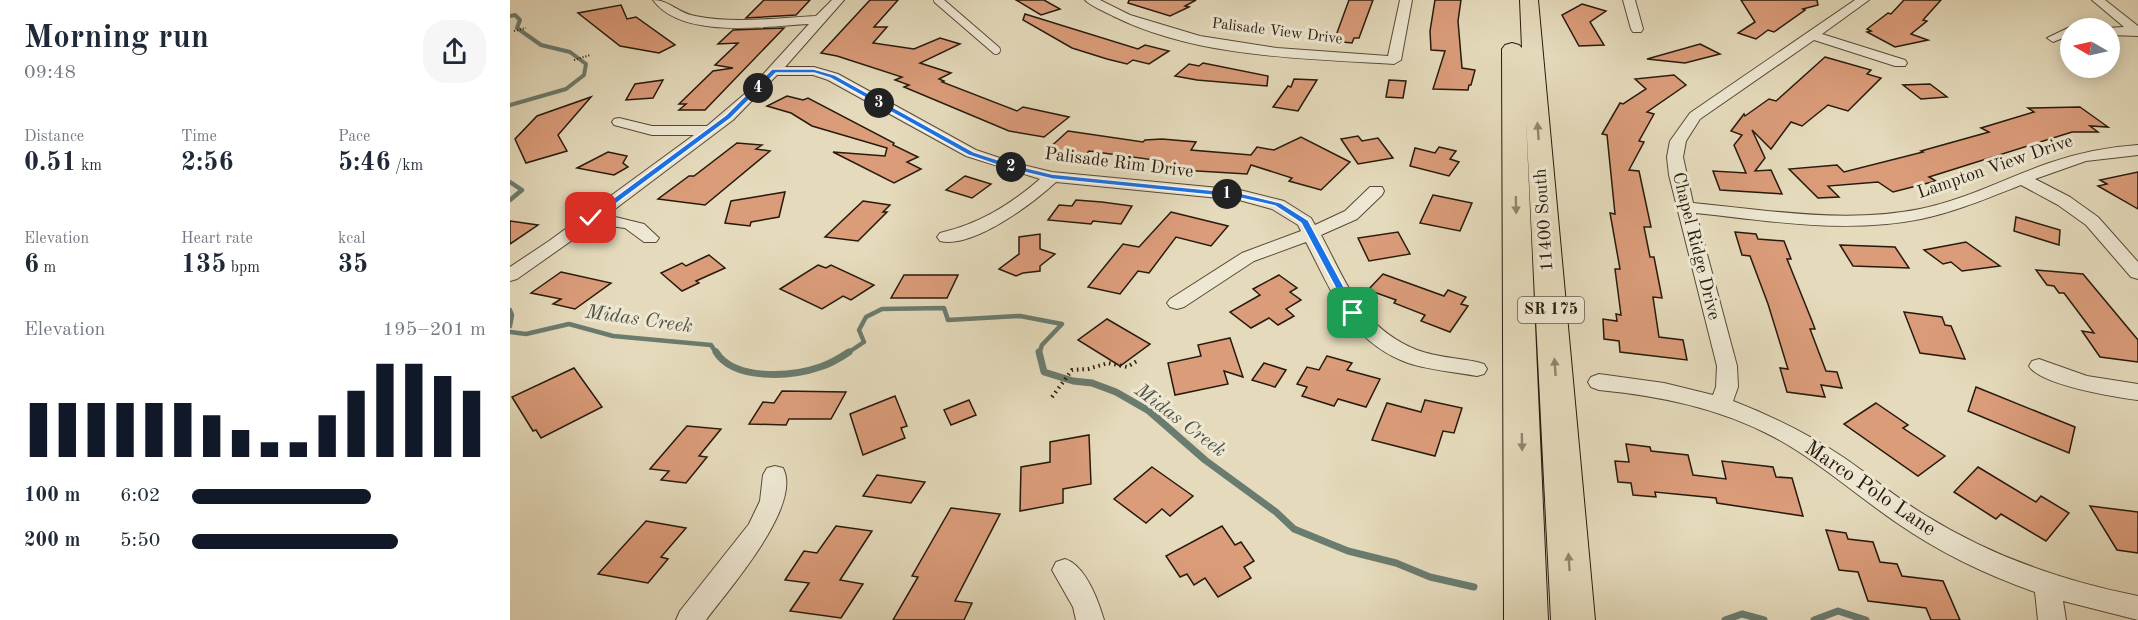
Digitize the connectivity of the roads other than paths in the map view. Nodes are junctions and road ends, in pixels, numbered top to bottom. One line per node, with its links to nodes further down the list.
1 (659, 0): 11 (street)
2 (838, 0): 11 (street)
3 (938, 0): 18 (lane)
4 (1091, 0): 5 (street, Palisade View Drive)
5 (1406, 0)
6 (1511, 0): 46 (main road, 11400 South / SR 175, one-way to 46)
7 (1529, 0): 47 (main road, 11400 South / SR 175, one-way to 7)
8 (1629, 0): 12 (street)
9 (1863, 0): 15 (street, Chapel Ridge Drive)
10 (2098, 0): 14 (street)
11 (820, 20): 20 (street)
12 (1637, 29)
13 (2120, 31): 14 (street)
14 (2137, 31)
15 (1812, 35): 19 (street); 27 (street, Chapel Ridge Drive)
16 (2060, 36): 17 (street)
17 (2053, 39)
18 (996, 50)
19 (1900, 63)
20 (774, 70): 22 (street); 24 (street, Palisade Rim Drive)
21 (619, 122): 22 (street)
22 (711, 130): 28 (street)
23 (2138, 150): 25 (street, Lampton View Drive)
24 (1052, 177): 29 (street, Palisade Rim Drive); 30 (street)
25 (2024, 180): 27 (street, Lampton View Drive); 32 (street)
26 (1376, 191): 29 (street)
27 (1685, 207): 39 (street, Chapel Ridge Drive)
28 (591, 218): 31 (street); 33 (street)
29 (1311, 233): 34 (street); 36 (street, Palisade Rim Drive)
30 (946, 237)
31 (650, 238)
32 (2138, 273)
33 (510, 275)
34 (1177, 303)
35 (2039, 366): 38 (street)
36 (1477, 369)
37 (1599, 382): 39 (street, Marco Polo Lane)
38 (2138, 392)
39 (1721, 404): 42 (street, Marco Polo Lane)
40 (775, 475): 44 (street)
41 (1065, 570): 45 (street)
42 (2047, 585): 43 (street, Marco Polo Lane); 48 (street)
43 (2138, 608)
44 (690, 620)
45 (1090, 620)
46 (1526, 620)
47 (1573, 620)
48 (2052, 620)

